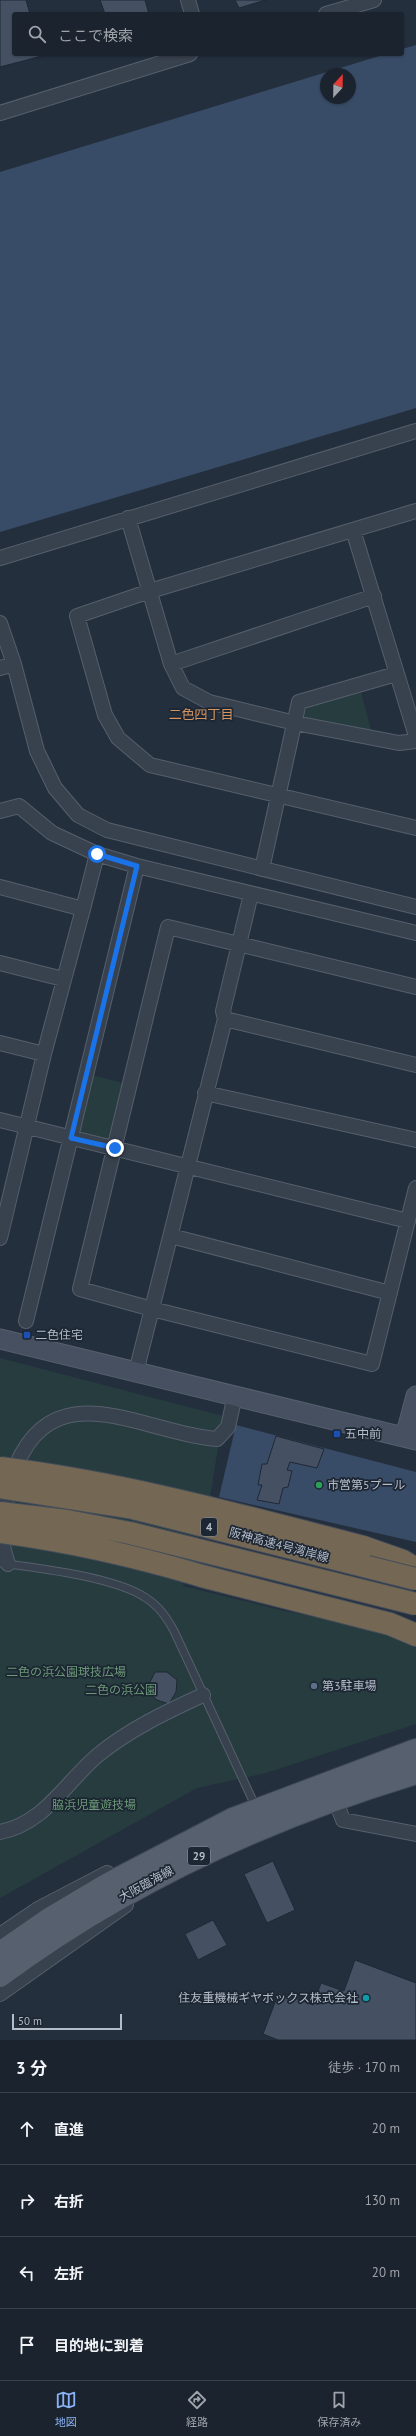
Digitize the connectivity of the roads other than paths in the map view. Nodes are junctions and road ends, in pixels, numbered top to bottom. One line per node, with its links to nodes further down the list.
1 (188, 0): 3 (street)
2 (374, 0): 4 (street)
3 (191, 12)
4 (333, 12)
5 (184, 56): 6 (street)
6 (0, 113)
7 (416, 431): 9 (street)
8 (416, 511): 10 (street)
9 (128, 518): 11 (street); 12 (street)
10 (353, 530): 12 (street); 13 (street)
11 (0, 558)
12 (150, 591): 16 (street); 22 (street)
13 (374, 596): 16 (street); 18 (street)
14 (0, 623): 15 (street)
15 (14, 664): 17 (street); 27 (street)
16 (171, 664): 19 (street)
17 (0, 668)
18 (396, 674): 19 (street); 20 (street)
19 (295, 723): 21 (street); 22 (street)
20 (416, 736)
21 (416, 741)
22 (277, 795): 24 (street); 27 (street)
23 (0, 811): 25 (street)
24 (416, 828)
25 (97, 854): 26 (street); 31 (street)
26 (137, 866): 29 (street); 44 (street)
27 (262, 869): 30 (street)
28 (0, 887): 31 (street)
29 (251, 894): 32 (street); 33 (street)
30 (416, 907)
31 (83, 909): 35 (street)
32 (416, 933)
33 (239, 944): 36 (street); 37 (street); 46 (street)
34 (0, 963): 35 (street)
35 (63, 979): 39 (street)
36 (416, 987)
37 (225, 1019): 40 (street); 41 (street)
38 (0, 1044): 39 (street)
39 (44, 1054): 43 (street)
40 (416, 1065)
41 (205, 1093): 45 (street); 47 (street)
42 (0, 1120): 43 (street)
43 (27, 1127): 44 (street); 49 (street)
44 (71, 1138): 46 (street); 55 (street)
45 (416, 1140)
46 (115, 1148): 47 (street); 54 (street)
47 (188, 1166): 50 (street); 51 (street)
48 (416, 1188): 50 (street)
49 (5, 1197): 52 (street)
50 (408, 1220): 53 (street)
51 (171, 1236): 53 (street); 54 (street)
52 (0, 1238)
53 (390, 1293): 54 (street)
54 (152, 1309): 57 (street)
55 (26, 1321)
56 (0, 1339): 57 (street)
57 (136, 1372): 58 (street)
58 (235, 1396): 60 (street); 65 (street)
59 (416, 1396): 60 (street)
60 (410, 1438)
61 (0, 1468): 66 (highway, bridge)
62 (0, 1488): 67 (highway, 阪神高速4号湾岸線 / 4, bridge)
63 (0, 1513): 68 (highway, 阪神高速4号湾岸線 / 4, bridge)
64 (0, 1532): 69 (highway, bridge)
65 (4, 1564): 70 (lane)
66 (416, 1569)
67 (416, 1579)
68 (416, 1604)
69 (416, 1635)
70 (204, 1695): 74 (lane); 75 (street)
71 (416, 1750): 73 (main road, 大阪臨海線 / 29)
72 (416, 1773): 73 (main road, 大阪臨海線 / 29)
73 (331, 1790): 74 (street); 76 (street); 77 (main road, 大阪臨海線 / 29); 79 (main road, 大阪臨海線 / 29)
74 (253, 1801): 78 (street)
75 (0, 1832)
76 (416, 1834)
77 (179, 1866): 80 (main road, 大阪臨海線 / 29); 81 (street)
78 (0, 1935)
79 (0, 1953)
80 (0, 1976)
81 (0, 1994)

